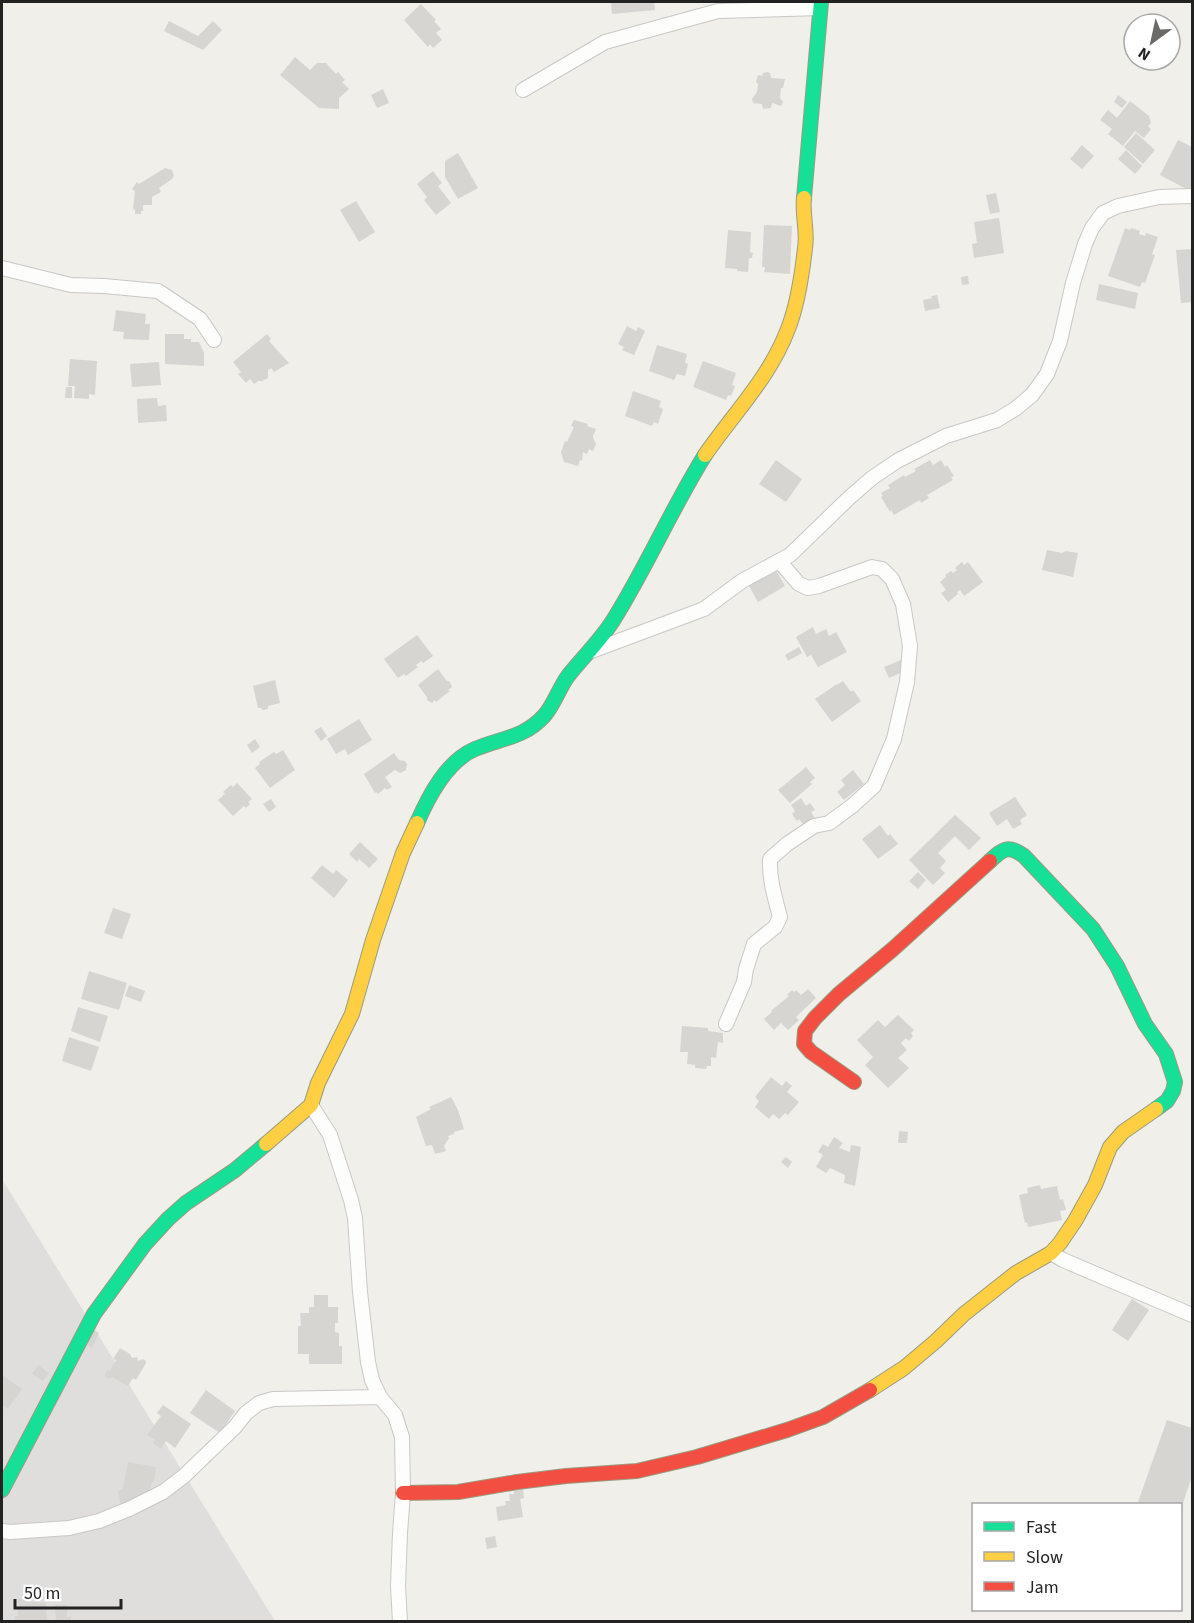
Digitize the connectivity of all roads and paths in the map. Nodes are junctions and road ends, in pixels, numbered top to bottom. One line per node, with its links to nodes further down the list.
1 (820, 5): 2 (street); 7 (street)
2 (522, 90)
3 (1192, 196): 6 (street)
4 (2, 268): 5 (street)
5 (214, 340)
6 (779, 561): 7 (street); 8 (street)
7 (590, 652): 10 (street)
8 (726, 1024)
9 (854, 1082): 11 (street)
10 (311, 1105): 13 (street); 14 (street)
11 (1051, 1252): 12 (street); 15 (street)
12 (1192, 1315)
13 (380, 1397): 15 (street); 16 (street)
14 (2, 1490)
15 (403, 1493): 17 (street)
16 (2, 1531)
17 (400, 1622)

